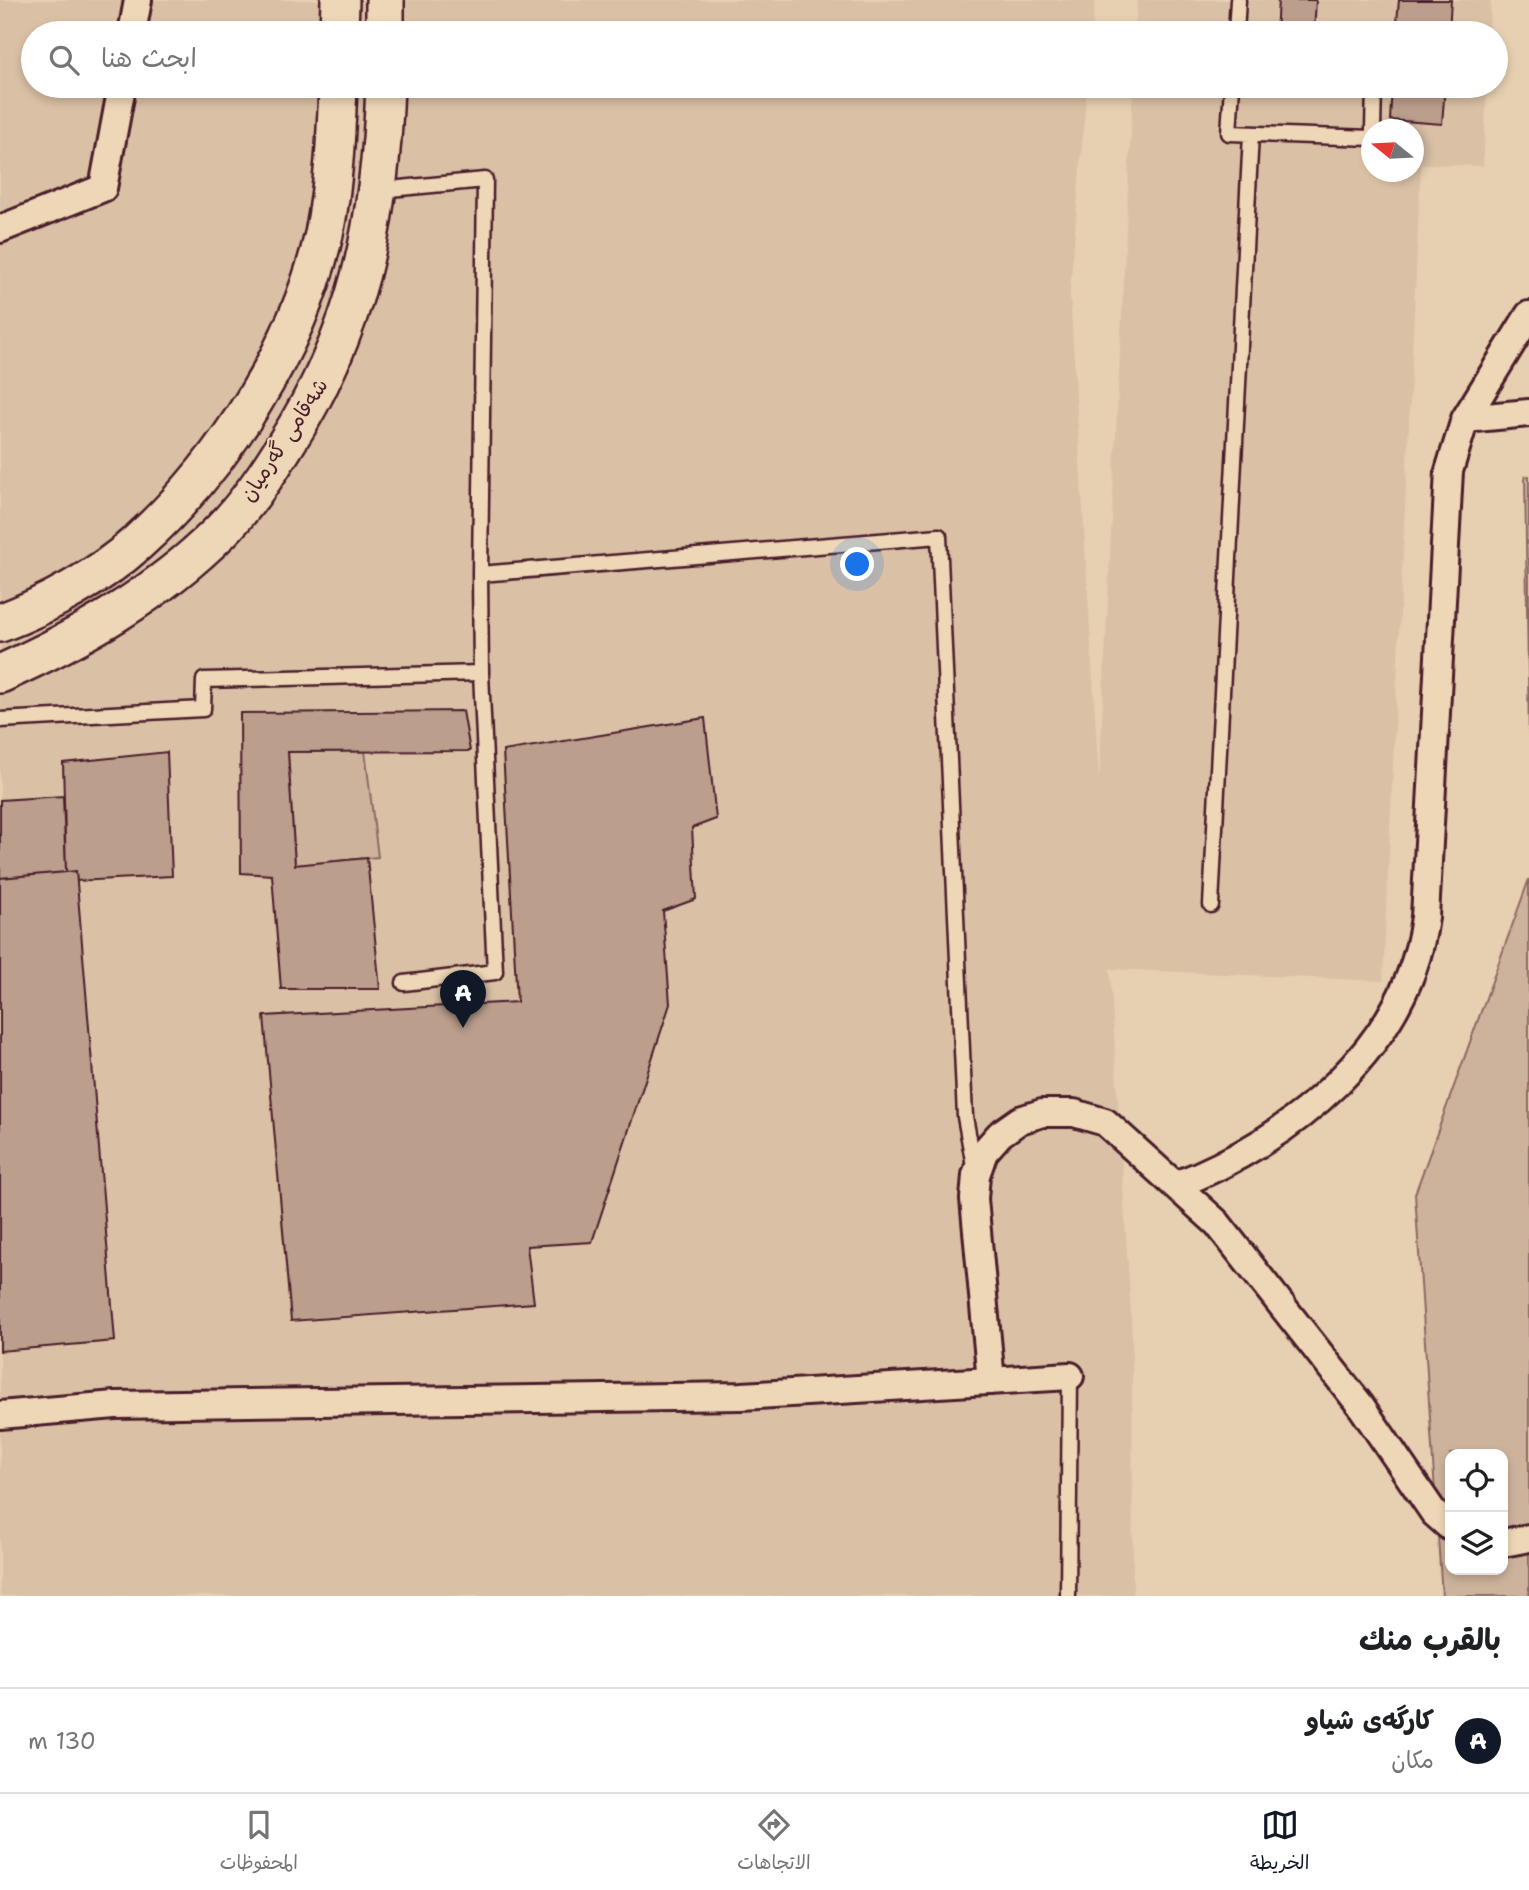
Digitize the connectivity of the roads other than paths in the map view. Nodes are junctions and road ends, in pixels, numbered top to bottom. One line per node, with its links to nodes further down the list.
1 (138, 0): 5 (street)
2 (340, 0): 6 (main road)
3 (386, 0): 7 (main road)
4 (1238, 0): 8 (lane)
5 (134, 21)
6 (339, 21)
7 (385, 21)
8 (1237, 21)
9 (120, 98): 18 (street)
10 (337, 98): 23 (main road)
11 (384, 98): 17 (main road, شەقامی گەرمیان)
12 (1231, 98): 15 (lane)
13 (1374, 98): 14 (lane)
14 (1373, 119)
15 (1251, 134): 16 (lane); 27 (lane)
16 (1361, 138)
17 (379, 190): 22 (lane); 25 (main road, شەقامی گەرمیان)
18 (0, 229)
19 (1529, 316): 21 (street)
20 (1529, 413): 21 (street)
21 (1465, 419): 30 (street)
22 (480, 574): 24 (lane); 29 (lane)
23 (0, 623)
24 (481, 673): 26 (lane); 28 (lane)
25 (0, 674)
26 (0, 720)
27 (1211, 905)
28 (404, 983)
29 (976, 1175): 30 (street); 32 (street)
30 (1176, 1185): 34 (street)
31 (1070, 1376): 32 (street); 37 (lane)
32 (991, 1381): 33 (street)
33 (0, 1415)
34 (1445, 1523)
35 (1529, 1538): 36 (street)
36 (1508, 1542)
37 (1068, 1596)

